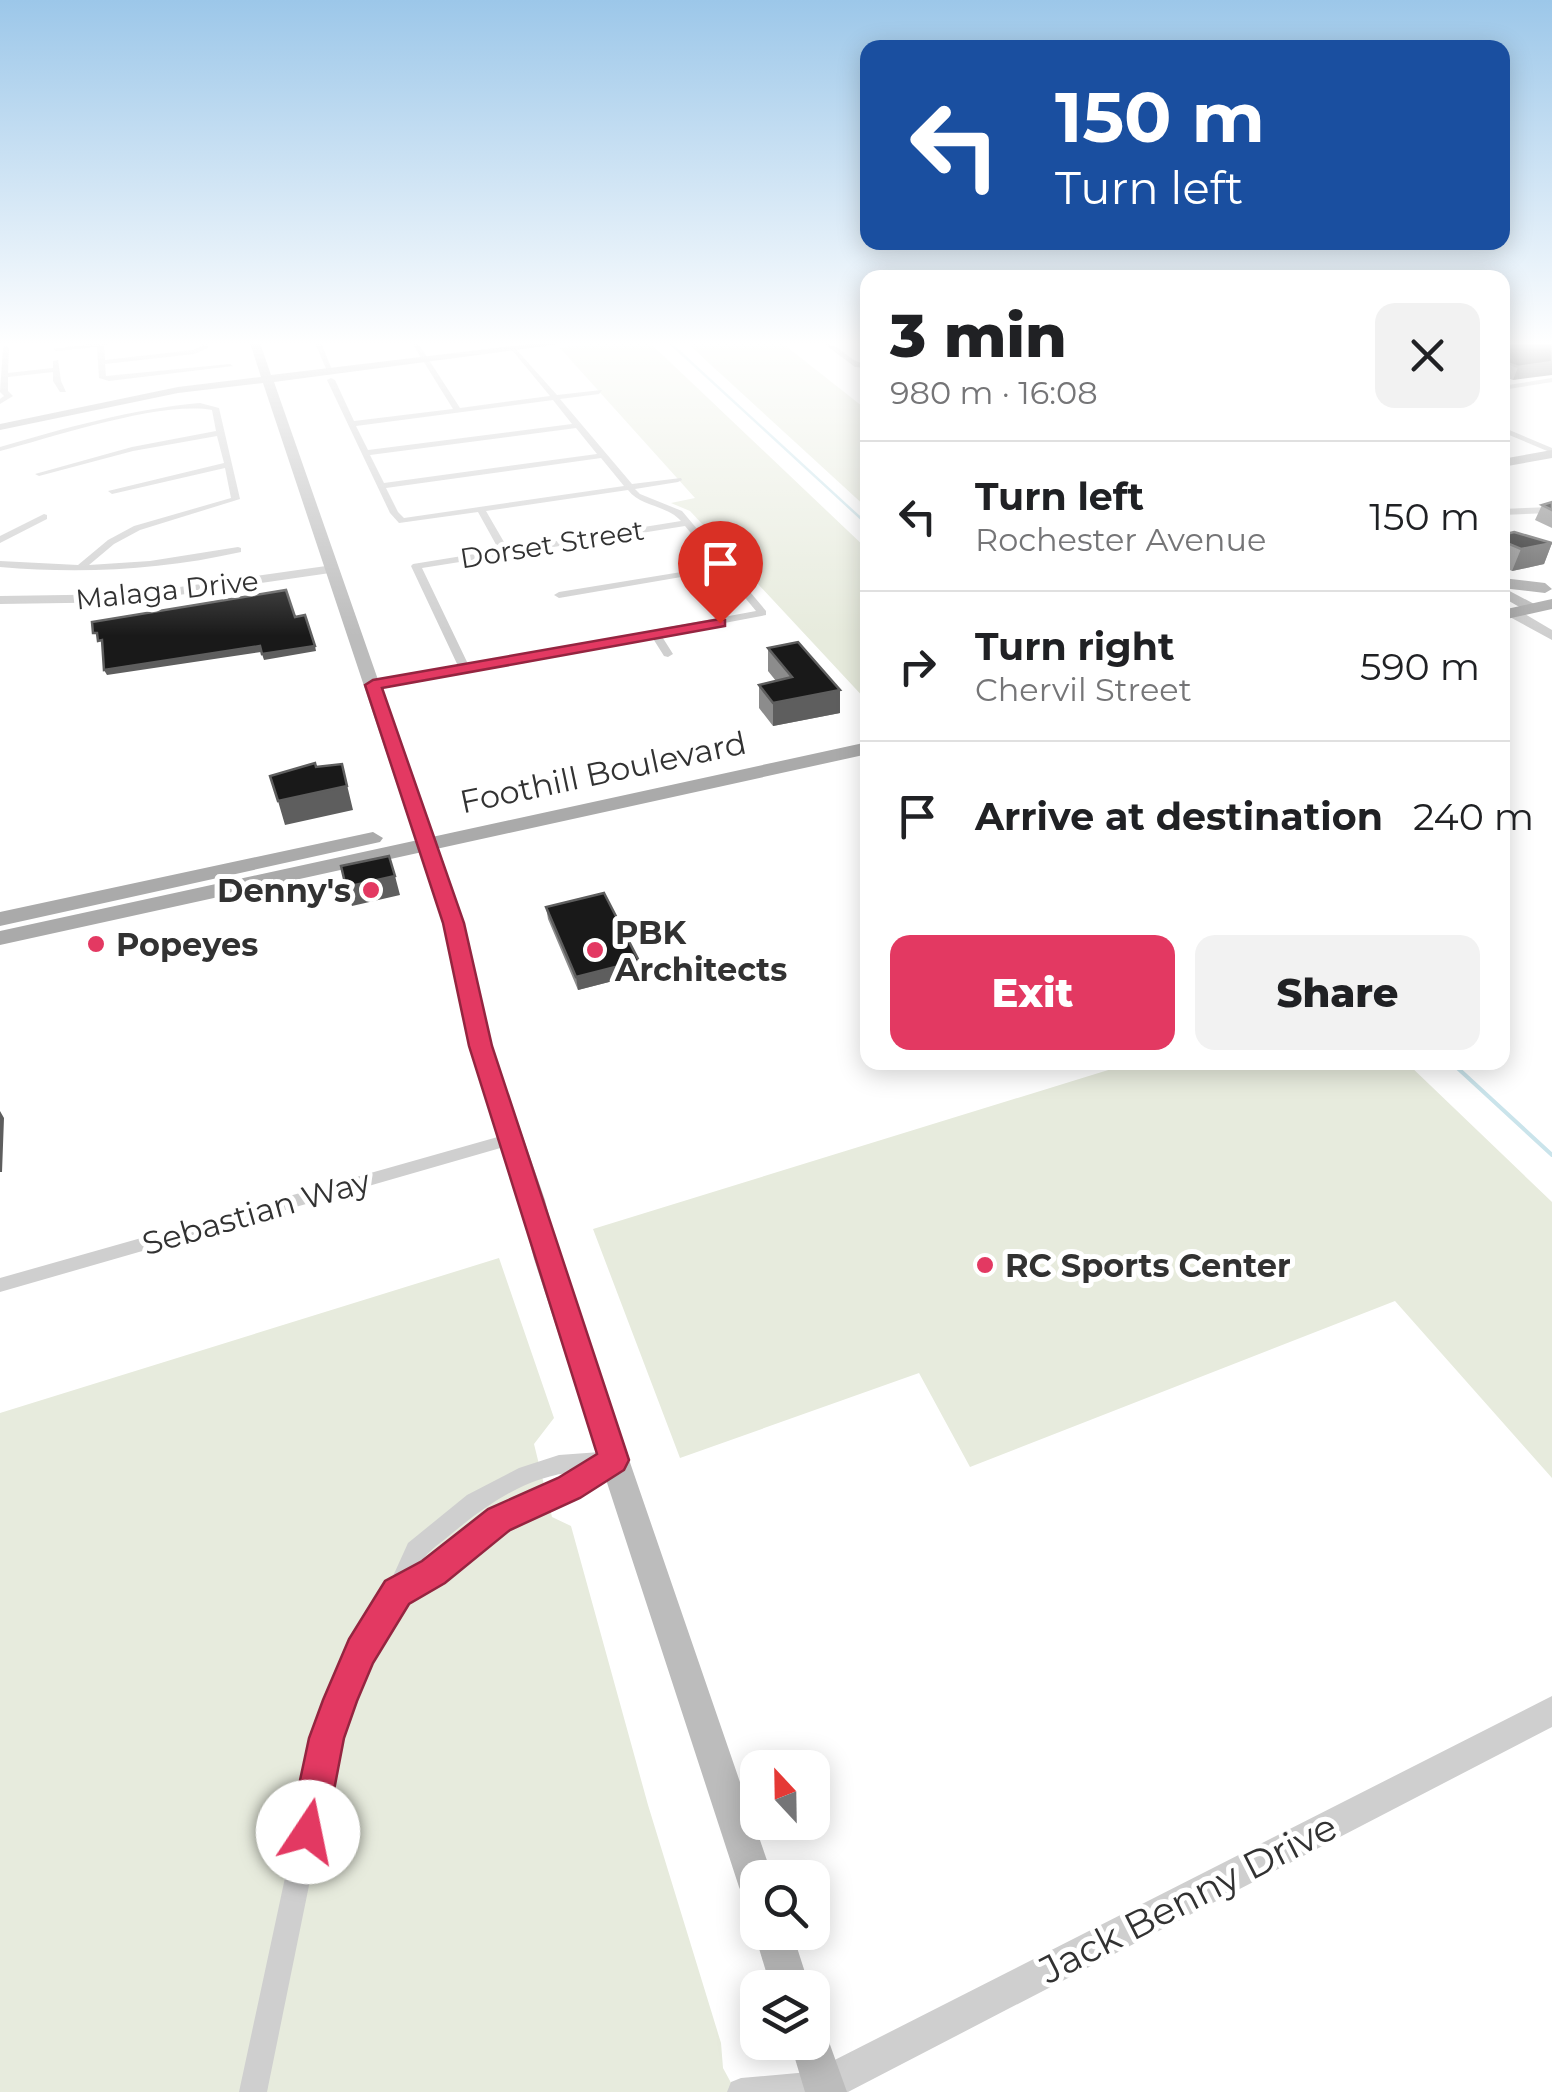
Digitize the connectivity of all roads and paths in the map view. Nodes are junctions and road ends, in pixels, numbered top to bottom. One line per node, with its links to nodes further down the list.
1 (30, 441): 9 (street)
2 (178, 441): 15 (street)
3 (221, 441): 14 (street)
4 (289, 441): 32 (main road)
5 (360, 441): 11 (street)
6 (461, 441): 11 (street)
7 (593, 441): 12 (street)
8 (1528, 441): 10 (street)
9 (0, 448)
10 (1551, 451): 13 (main road)
11 (366, 453): 17 (street)
12 (604, 455): 17 (street); 18 (street)
13 (1510, 459)
14 (226, 465): 19 (street); 31 (street)
15 (39, 474)
16 (678, 480): 18 (street)
17 (382, 486): 21 (street)
18 (630, 488): 21 (street); 24 (street)
19 (112, 492)
20 (1510, 508): 22 (street)
21 (481, 510): 27 (street)
22 (1552, 510)
23 (44, 518): 25 (street)
24 (688, 523): 27 (street, Dorset Street); 30 (street)
25 (0, 540)
26 (238, 550): 28 (street)
27 (505, 552): 45 (street, Dorset Street)
28 (180, 562): 31 (street); 33 (street)
29 (0, 564): 31 (street)
30 (726, 566): 35 (street); 42 (street)
31 (80, 568)
32 (333, 568): 33 (street, Malaga Drive); 46 (main road)
33 (180, 593): 37 (street, Malaga Drive)
34 (1550, 593): 36 (main road); 40 (main road)
35 (559, 594)
36 (1510, 599)
37 (0, 600)
38 (1510, 602): 40 (main road)
39 (1510, 604): 43 (street)
40 (1532, 609): 41 (street)
41 (1552, 620)
42 (655, 634): 44 (street); 45 (street)
43 (1552, 636)
44 (668, 654)
45 (464, 668): 46 (street)
46 (373, 685): 49 (main road)
47 (860, 736): 49 (main road, Foothill Boulevard)
48 (860, 750): 49 (main road, Foothill Boulevard)
49 (424, 836): 50 (main road, Foothill Boulevard); 51 (main road, Foothill Boulevard); 52 (main road)
50 (0, 918)
51 (0, 938)
52 (512, 1139): 53 (street, Sebastian Way); 54 (main road)
53 (0, 1285)
54 (614, 1460): 56 (main road); 59 (street)
55 (1552, 1710): 58 (street, Jack Benny Drive)
56 (749, 1860)
57 (815, 2060): 58 (main road)
58 (823, 2090): 60 (street, Jack Benny Drive)
59 (253, 2092)
60 (740, 2092)

